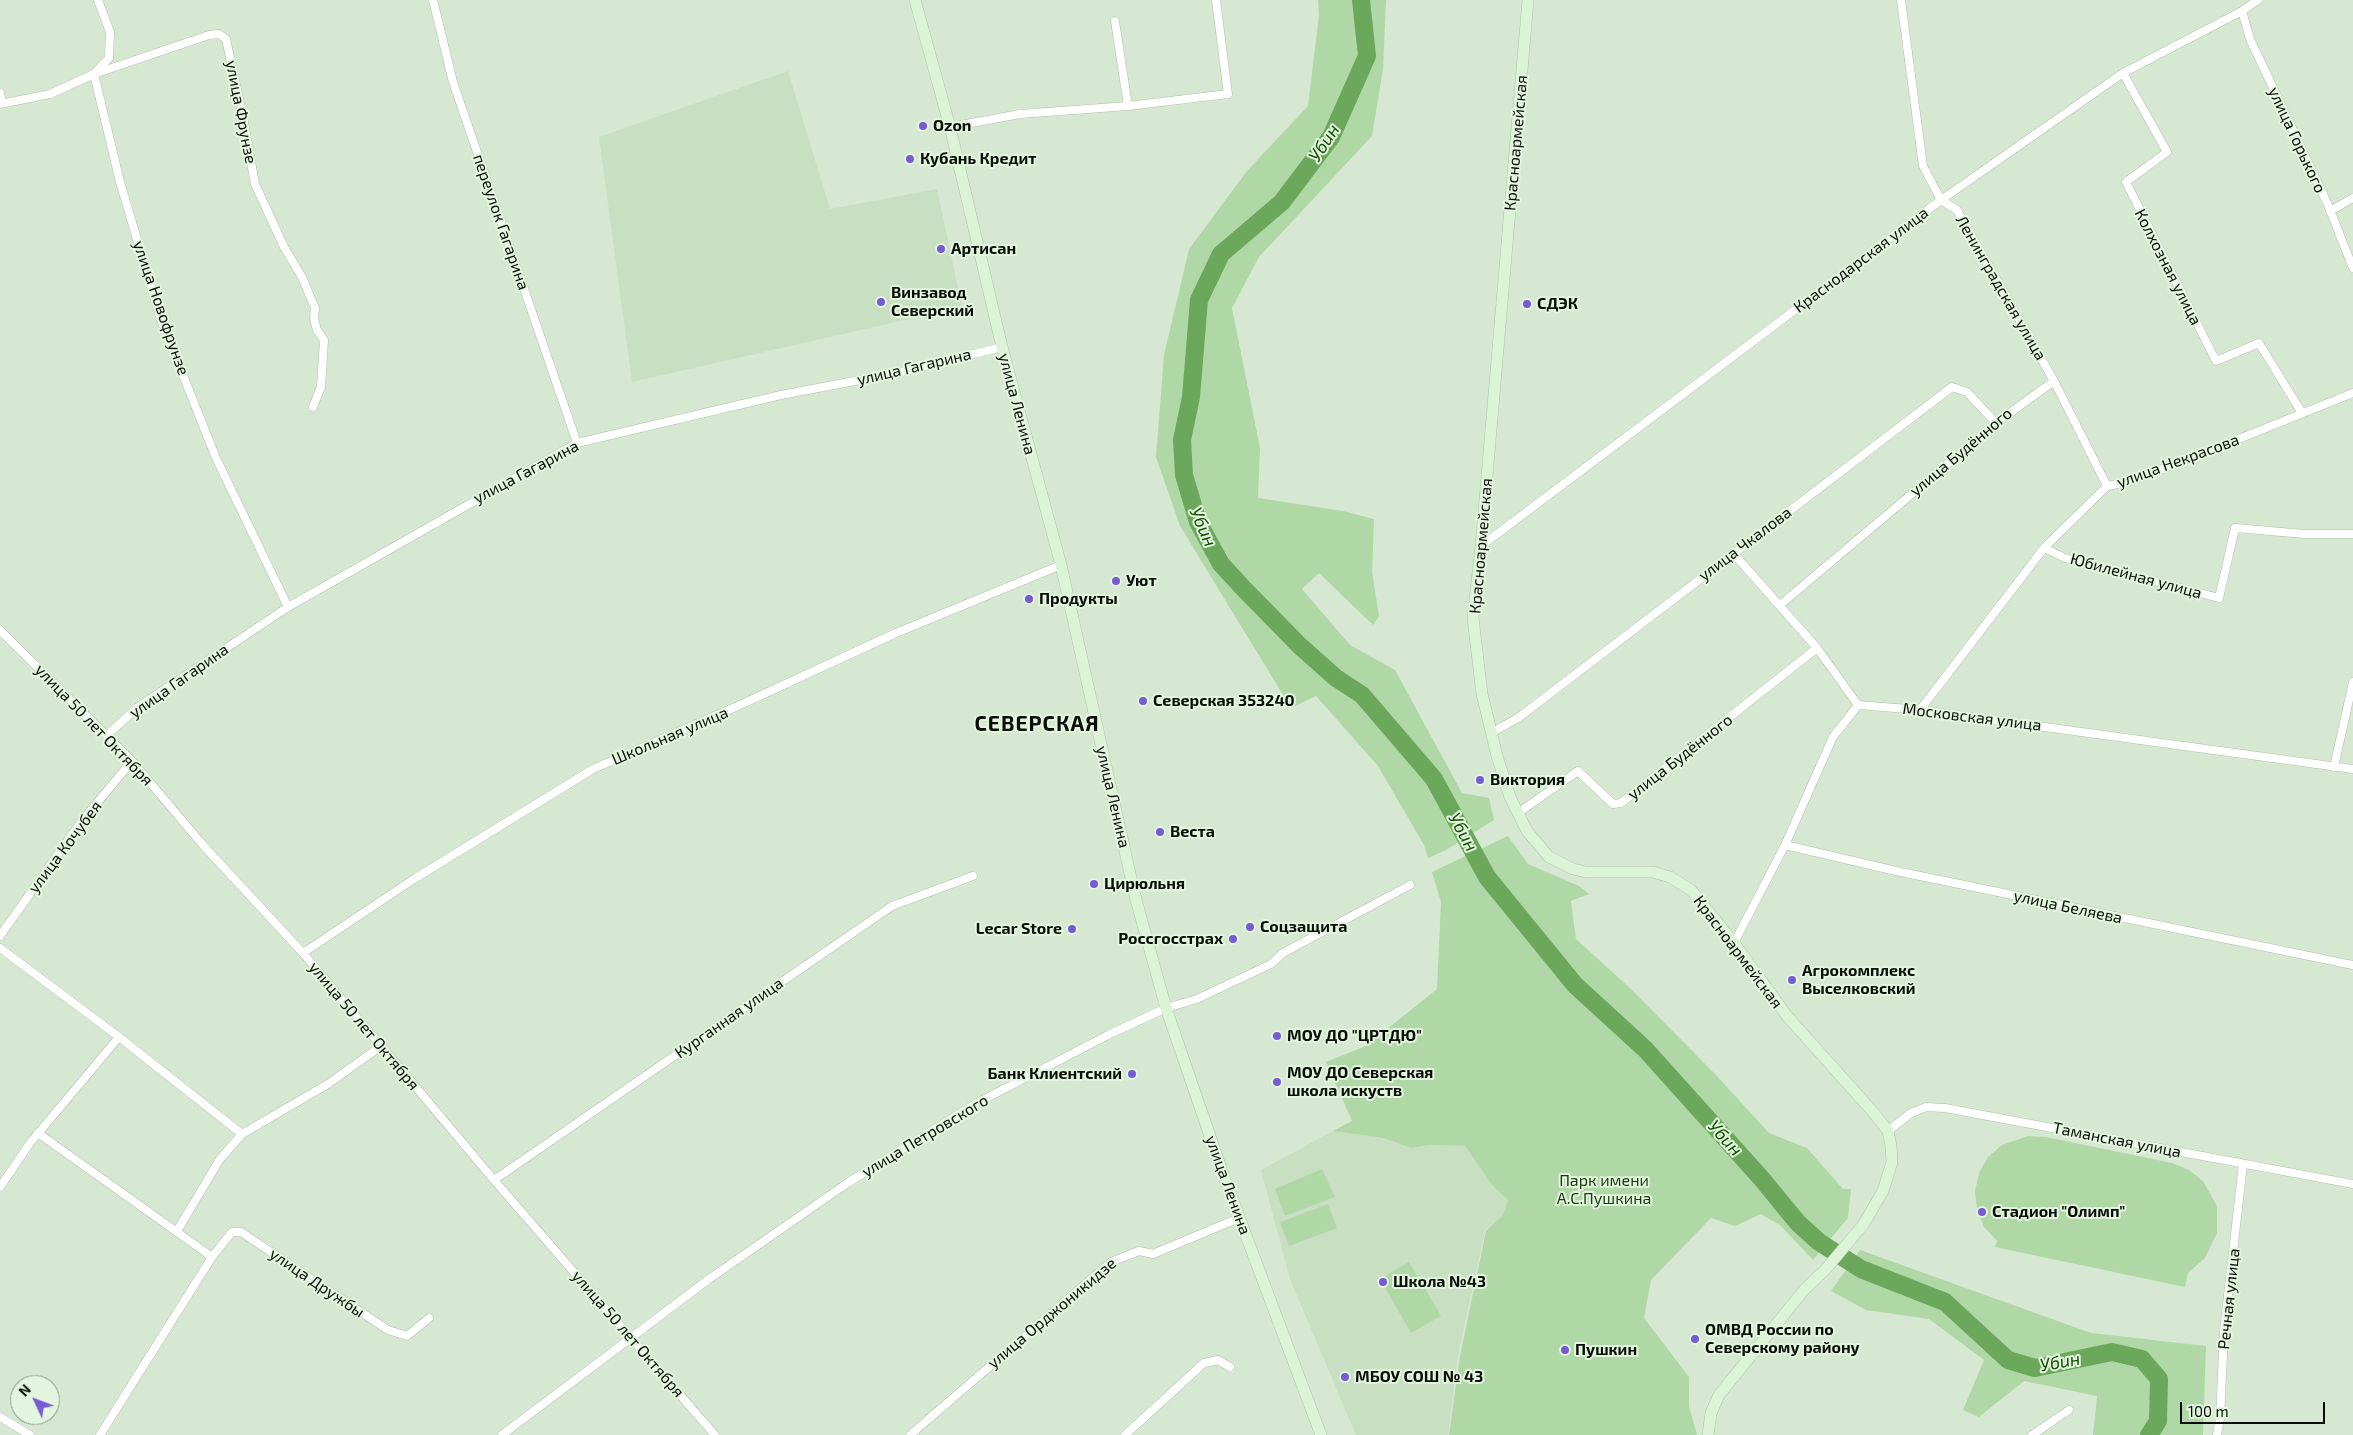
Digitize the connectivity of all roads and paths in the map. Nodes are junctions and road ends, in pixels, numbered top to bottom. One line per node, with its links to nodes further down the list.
1 (98, 0): 11 (street)
2 (433, 0): 26 (street, переулок Гагарина)
3 (915, 0): 15 (street, улица Ленина)
4 (1216, 0): 14 (street)
5 (1528, 0): 29 (street, Красноармейская)
6 (1901, 0): 17 (street, Ленинградская улица)
7 (2258, 0): 8 (street, Краснодарская улица)
8 (2242, 11): 10 (street, Краснодарская улица); 18 (street, улица Горького)
9 (1114, 21): 14 (street)
10 (2123, 73): 17 (street, Краснодарская улица); 24 (street, Колхозная улица)
11 (94, 74): 13 (street, улица Фрунзе); 23 (street, улица Фрунзе); 34 (street, улица Новофрунзе)
12 (0, 93): 13 (street)
13 (1, 104)
14 (1128, 106): 15 (street)
15 (950, 127): 20 (street, улица Ленина)
16 (2353, 198): 18 (street)
17 (1941, 200): 21 (street, Ленинградская улица); 29 (street, Краснодарская улица)
18 (2330, 211): 19 (street, улица Горького)
19 (2353, 268)
20 (1002, 347): 26 (street, улица Гагарина); 32 (street, улица Ленина)
21 (2054, 381): 25 (street, улица Будённого); 27 (street, Ленинградская улица)
22 (2353, 393): 24 (street, улица Некрасова)
23 (313, 407)
24 (2302, 413): 27 (street, улица Некрасова)
25 (1996, 423): 31 (street, улица Чкалова); 33 (street, улица Будённого)
26 (577, 443): 34 (street, улица Гагарина)
27 (2107, 486): 30 (street, улица Некрасова)
28 (2353, 534): 30 (street, Юбилейная улица)
29 (1482, 546): 40 (street, Красноармейская)
30 (2044, 548): 39 (street, улица Некрасова)
31 (1733, 553): 33 (street); 40 (street, улица Чкалова)
32 (1061, 565): 52 (street, Школьная улица); 54 (street, улица Ленина)
33 (1780, 605): 36 (street)
34 (288, 607): 41 (street, улица Гагарина)
35 (0, 630): 41 (street, улица 50 лет Октября)
36 (1816, 648): 38 (street); 45 (street, улица Будённого)
37 (2353, 682): 43 (street)
38 (1858, 705): 39 (street, Московская улица); 46 (street)
39 (1920, 710): 43 (street, Московская улица)
40 (1491, 733): 45 (street, Красноармейская)
41 (107, 735): 42 (street, улица 50 лет Октября)
42 (132, 761): 49 (street, улица Кочубея); 52 (street, улица 50 лет Октября)
43 (2334, 767): 44 (street, Московская улица)
44 (2353, 769)
45 (1518, 813): 50 (street, Красноармейская)
46 (1785, 845): 50 (street); 53 (street, улица Беляева)
47 (974, 876): 61 (street, Курганная улица)
48 (1410, 885): 54 (street, улица Петровского)
49 (0, 936)
50 (1734, 943): 57 (street, Красноармейская)
51 (0, 948): 55 (street)
52 (303, 953): 56 (street, улица 50 лет Октября)
53 (2353, 965)
54 (1166, 1008): 64 (street, улица Ленина); 68 (street, улица Петровского)
55 (119, 1037): 58 (street); 59 (street)
56 (380, 1046): 59 (street); 61 (street, улица 50 лет Октября)
57 (1888, 1131): 60 (street, Таманская улица); 79 (street)
58 (38, 1133): 63 (street); 65 (street)
59 (242, 1134): 65 (street)
60 (2243, 1164): 62 (street, Таманская улица); 81 (street, Речная улица)
61 (494, 1180): 68 (street, улица 50 лет Октября)
62 (2353, 1184)
63 (0, 1187)
64 (1239, 1218): 76 (street, улица Орджоникидзе); 78 (street, улица Ленина)
65 (177, 1231): 66 (street)
66 (212, 1257): 67 (street, улица Дружбы); 73 (street, улица Дружбы)
67 (429, 1318)
68 (631, 1338): 74 (street, улица Петровского); 75 (street, улица 50 лет Октября)
69 (1230, 1367): 77 (street)
70 (2069, 1410): 80 (street)
71 (0, 1417): 72 (street)
72 (30, 1435)
73 (100, 1435)
74 (502, 1435)
75 (715, 1435)
76 (910, 1435)
77 (1125, 1435)
78 (1321, 1435)
79 (1708, 1435)
80 (2032, 1435)
81 (2218, 1435)

